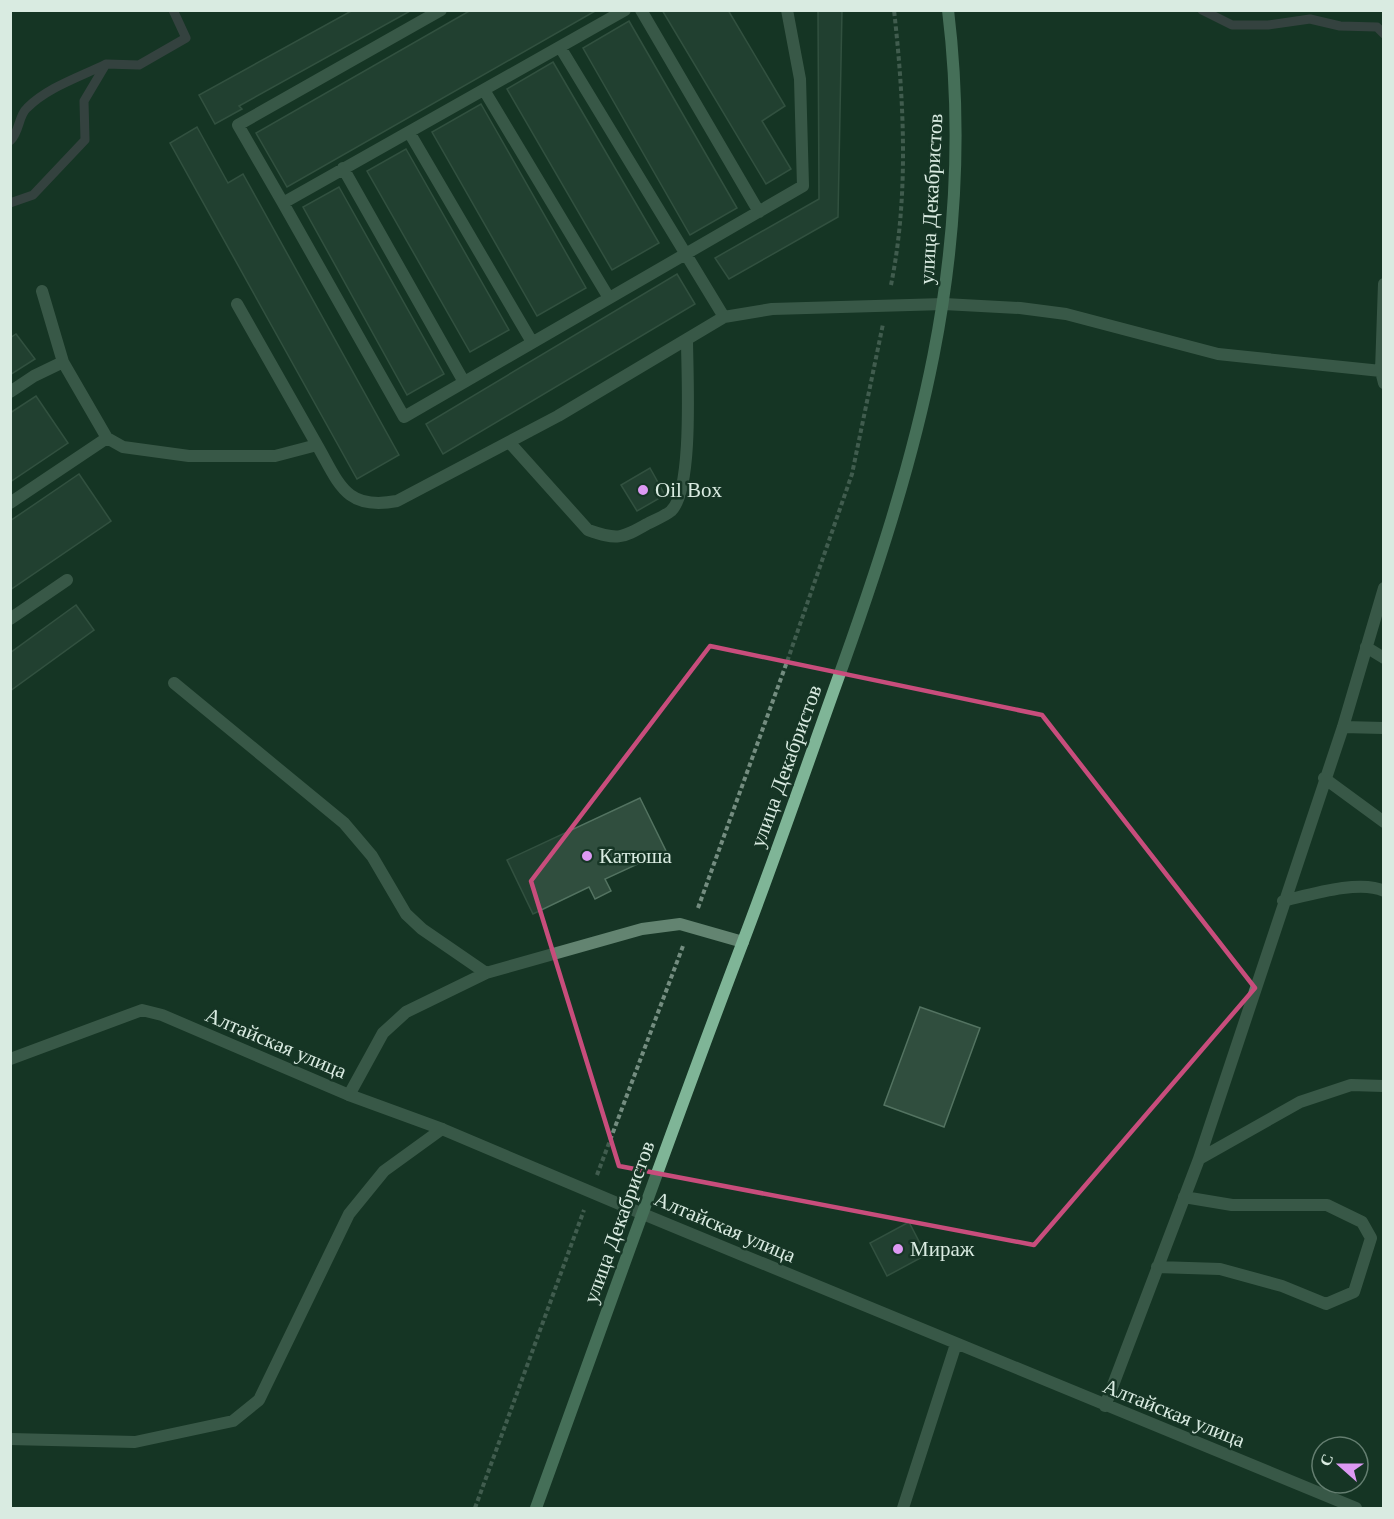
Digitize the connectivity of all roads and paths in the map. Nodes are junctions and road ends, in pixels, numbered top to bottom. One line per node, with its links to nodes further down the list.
1 (441, 10): 11 (street)
2 (625, 10): 7 (street)
3 (641, 10): 12 (street)
4 (787, 10): 12 (street)
5 (894, 10): 19 (path)
6 (948, 10): 18 (main road, улица Декабристов)
7 (560, 47): 8 (street); 13 (street)
8 (484, 90): 9 (street); 16 (street)
9 (409, 132): 10 (street); 22 (street)
10 (343, 168): 11 (street); 25 (street)
11 (284, 203): 25 (street)
12 (759, 212): 13 (street)
13 (685, 254): 16 (street); 20 (street)
14 (1383, 284): 24 (street)
15 (42, 291): 23 (street)
16 (609, 298): 22 (street)
17 (237, 304): 29 (street)
18 (944, 304): 19 (street); 24 (street); 44 (main road, улица Декабристов)
19 (887, 307): 20 (street); 43 (path)
20 (724, 316): 21 (street)
21 (687, 339): 28 (street); 28 (street)
22 (532, 342): 25 (street)
23 (63, 362): 26 (street); 27 (street)
24 (1382, 377)
25 (464, 382)
26 (10, 392)
27 (107, 438): 29 (street); 30 (street)
28 (509, 442): 29 (street)
29 (317, 445)
30 (10, 503)
31 (67, 580): 33 (street)
32 (1383, 588): 34 (street)
33 (10, 619)
34 (1366, 647): 35 (street); 37 (street)
35 (1383, 658)
36 (174, 683): 45 (street)
37 (1343, 727): 38 (street); 39 (street)
38 (1383, 728)
39 (1324, 778): 40 (street); 42 (street)
40 (1383, 822)
41 (1383, 891): 42 (street)
42 (1283, 901): 50 (street)
43 (691, 927): 44 (street); 45 (street); 51 (path)
44 (743, 942): 53 (main road, улица Декабристов)
45 (486, 973): 48 (street)
46 (10, 1059): 48 (street, Алтайская улица)
47 (1383, 1086): 50 (street)
48 (349, 1095): 49 (street, Алтайская улица)
49 (442, 1129): 51 (street, Алтайская улица); 57 (street)
50 (1199, 1159): 52 (street)
51 (591, 1193): 53 (street, Алтайская улица); 58 (path)
52 (1184, 1197): 54 (street); 54 (street)
53 (643, 1214): 55 (street, Алтайская улица); 59 (main road, улица Декабристов)
54 (1157, 1267): 56 (street)
55 (956, 1344): 56 (street, Алтайская улица); 60 (street)
56 (1105, 1406): 61 (street, Алтайская улица)
57 (10, 1439)
58 (475, 1509)
59 (536, 1509)
60 (903, 1509)
61 (1356, 1509)

